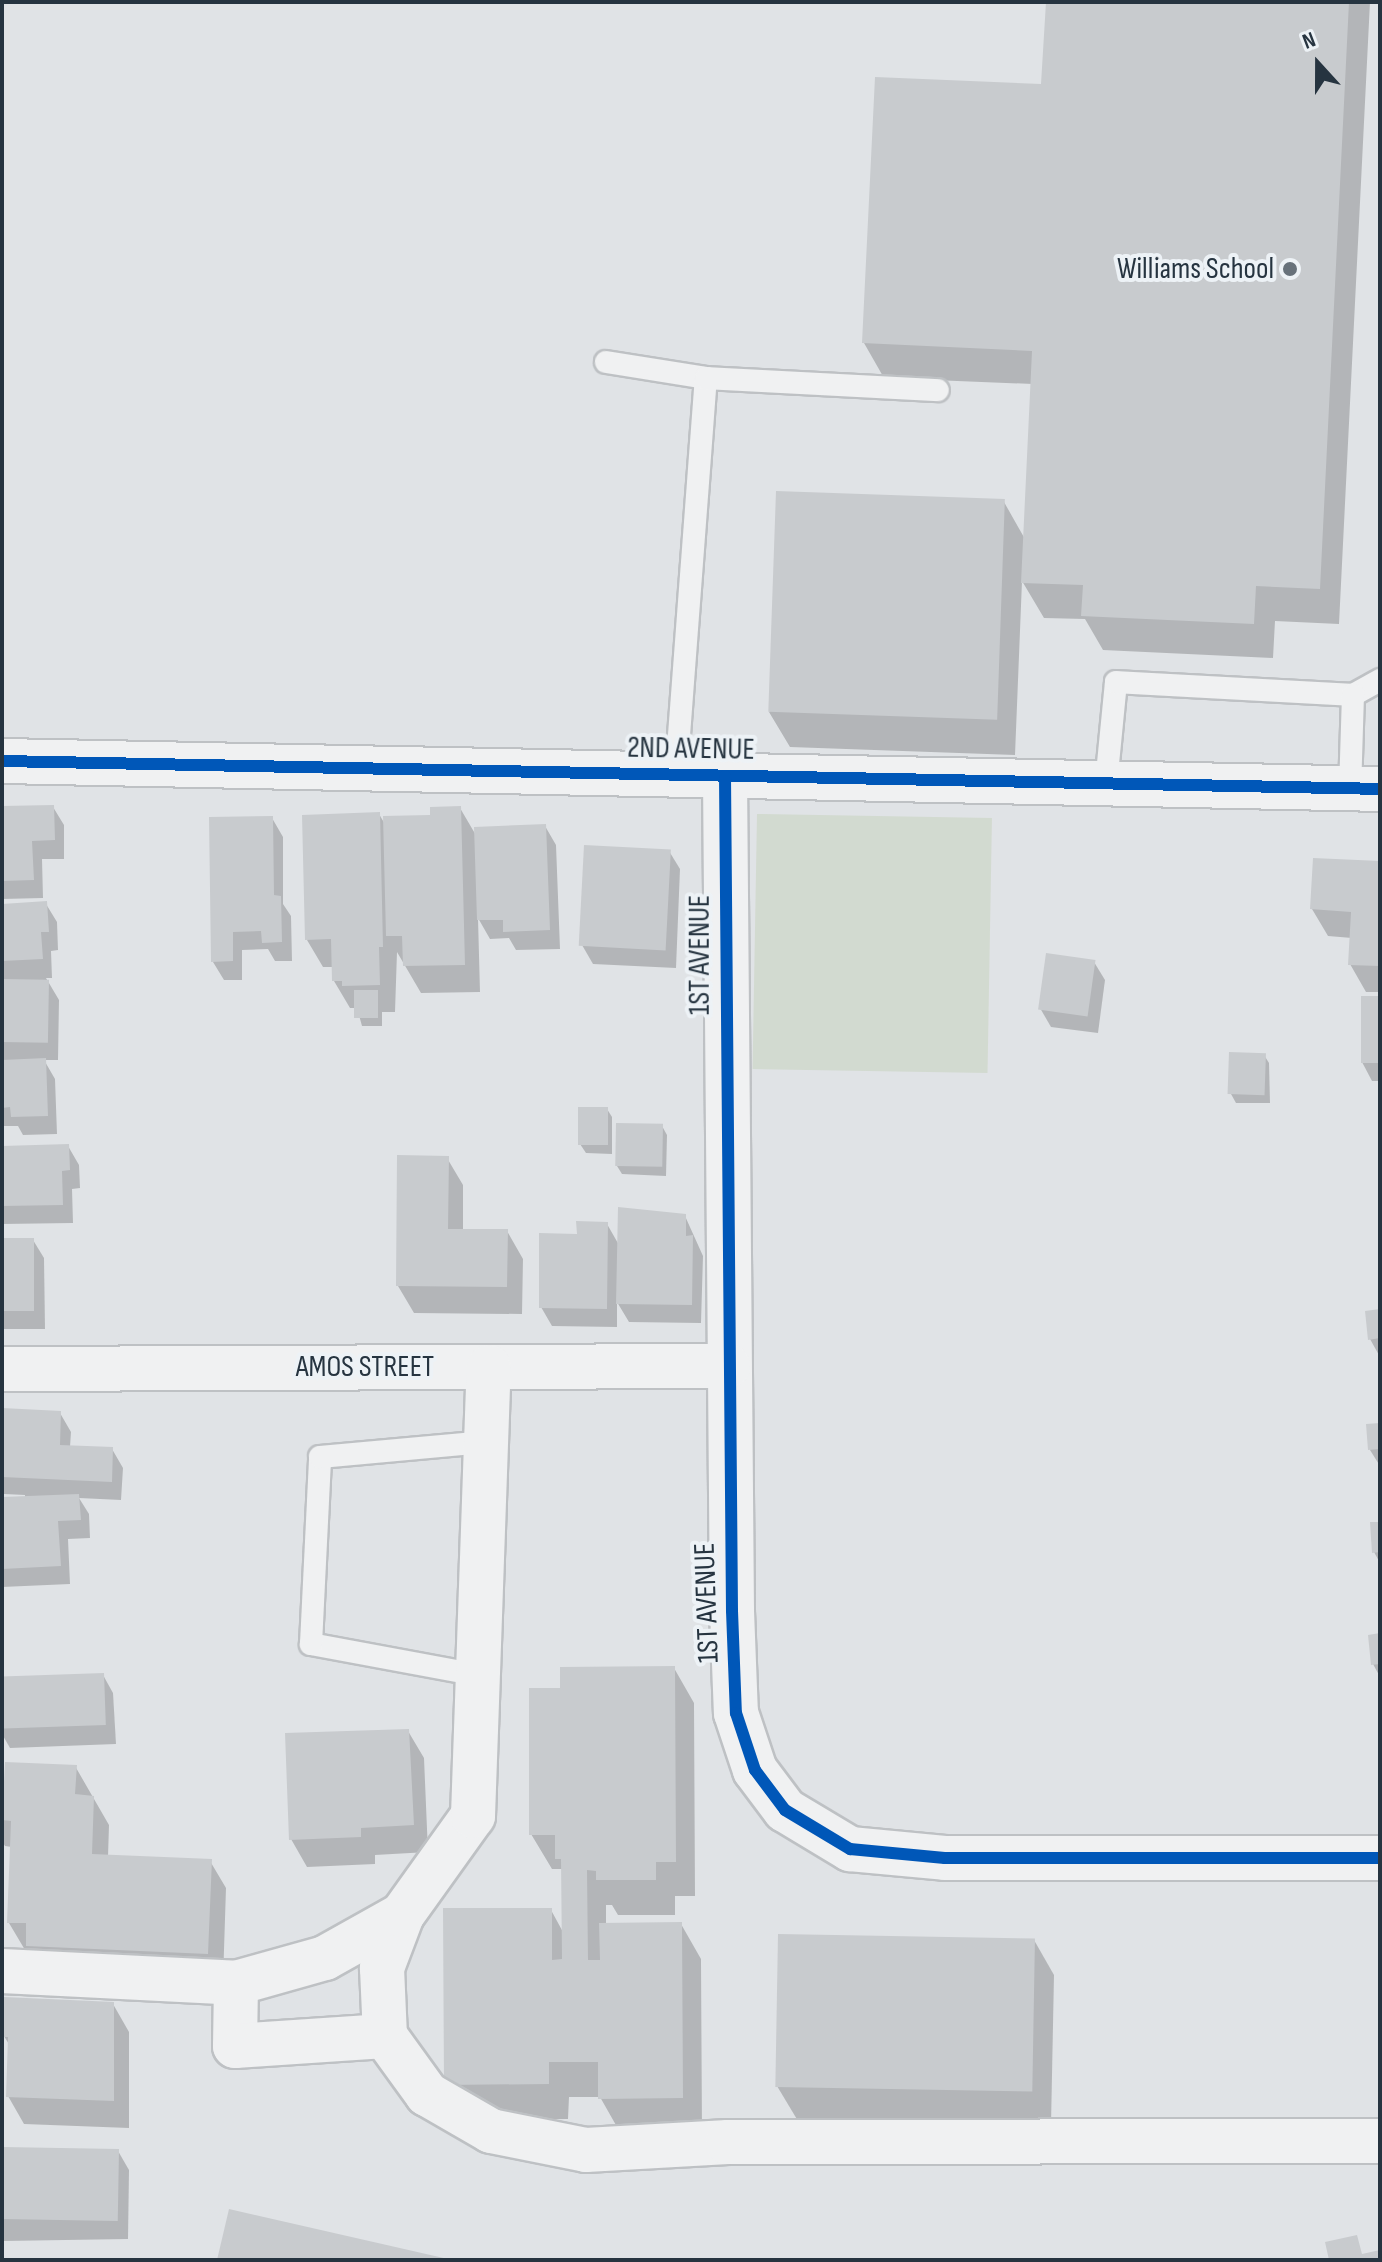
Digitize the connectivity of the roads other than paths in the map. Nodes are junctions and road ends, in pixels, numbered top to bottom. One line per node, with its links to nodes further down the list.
1 (606, 362): 2 (lane)
2 (706, 378): 3 (lane); 7 (lane)
3 (938, 390)
4 (1380, 680): 5 (lane)
5 (1353, 695): 9 (lane); 10 (lane)
6 (2, 761): 7 (street, 2ND AVENUE)
7 (676, 775): 8 (street, 2ND AVENUE)
8 (725, 776): 9 (street, 2ND AVENUE); 11 (street, 1ST AVENUE)
9 (1106, 784): 10 (street, 2ND AVENUE)
10 (1365, 789)
11 (728, 1366): 12 (street, AMOS STREET); 16 (street, 1ST AVENUE)
12 (489, 1367): 13 (street, AMOS STREET); 14 (street)
13 (2, 1369)
14 (486, 1442): 15 (street); 15 (lane)
15 (478, 1675): 17 (street)
16 (1380, 1858)
17 (402, 1915): 19 (street); 20 (street)
18 (2, 1971): 19 (street)
19 (236, 1983): 20 (street)
20 (385, 2036): 21 (street)
21 (1380, 2141)

